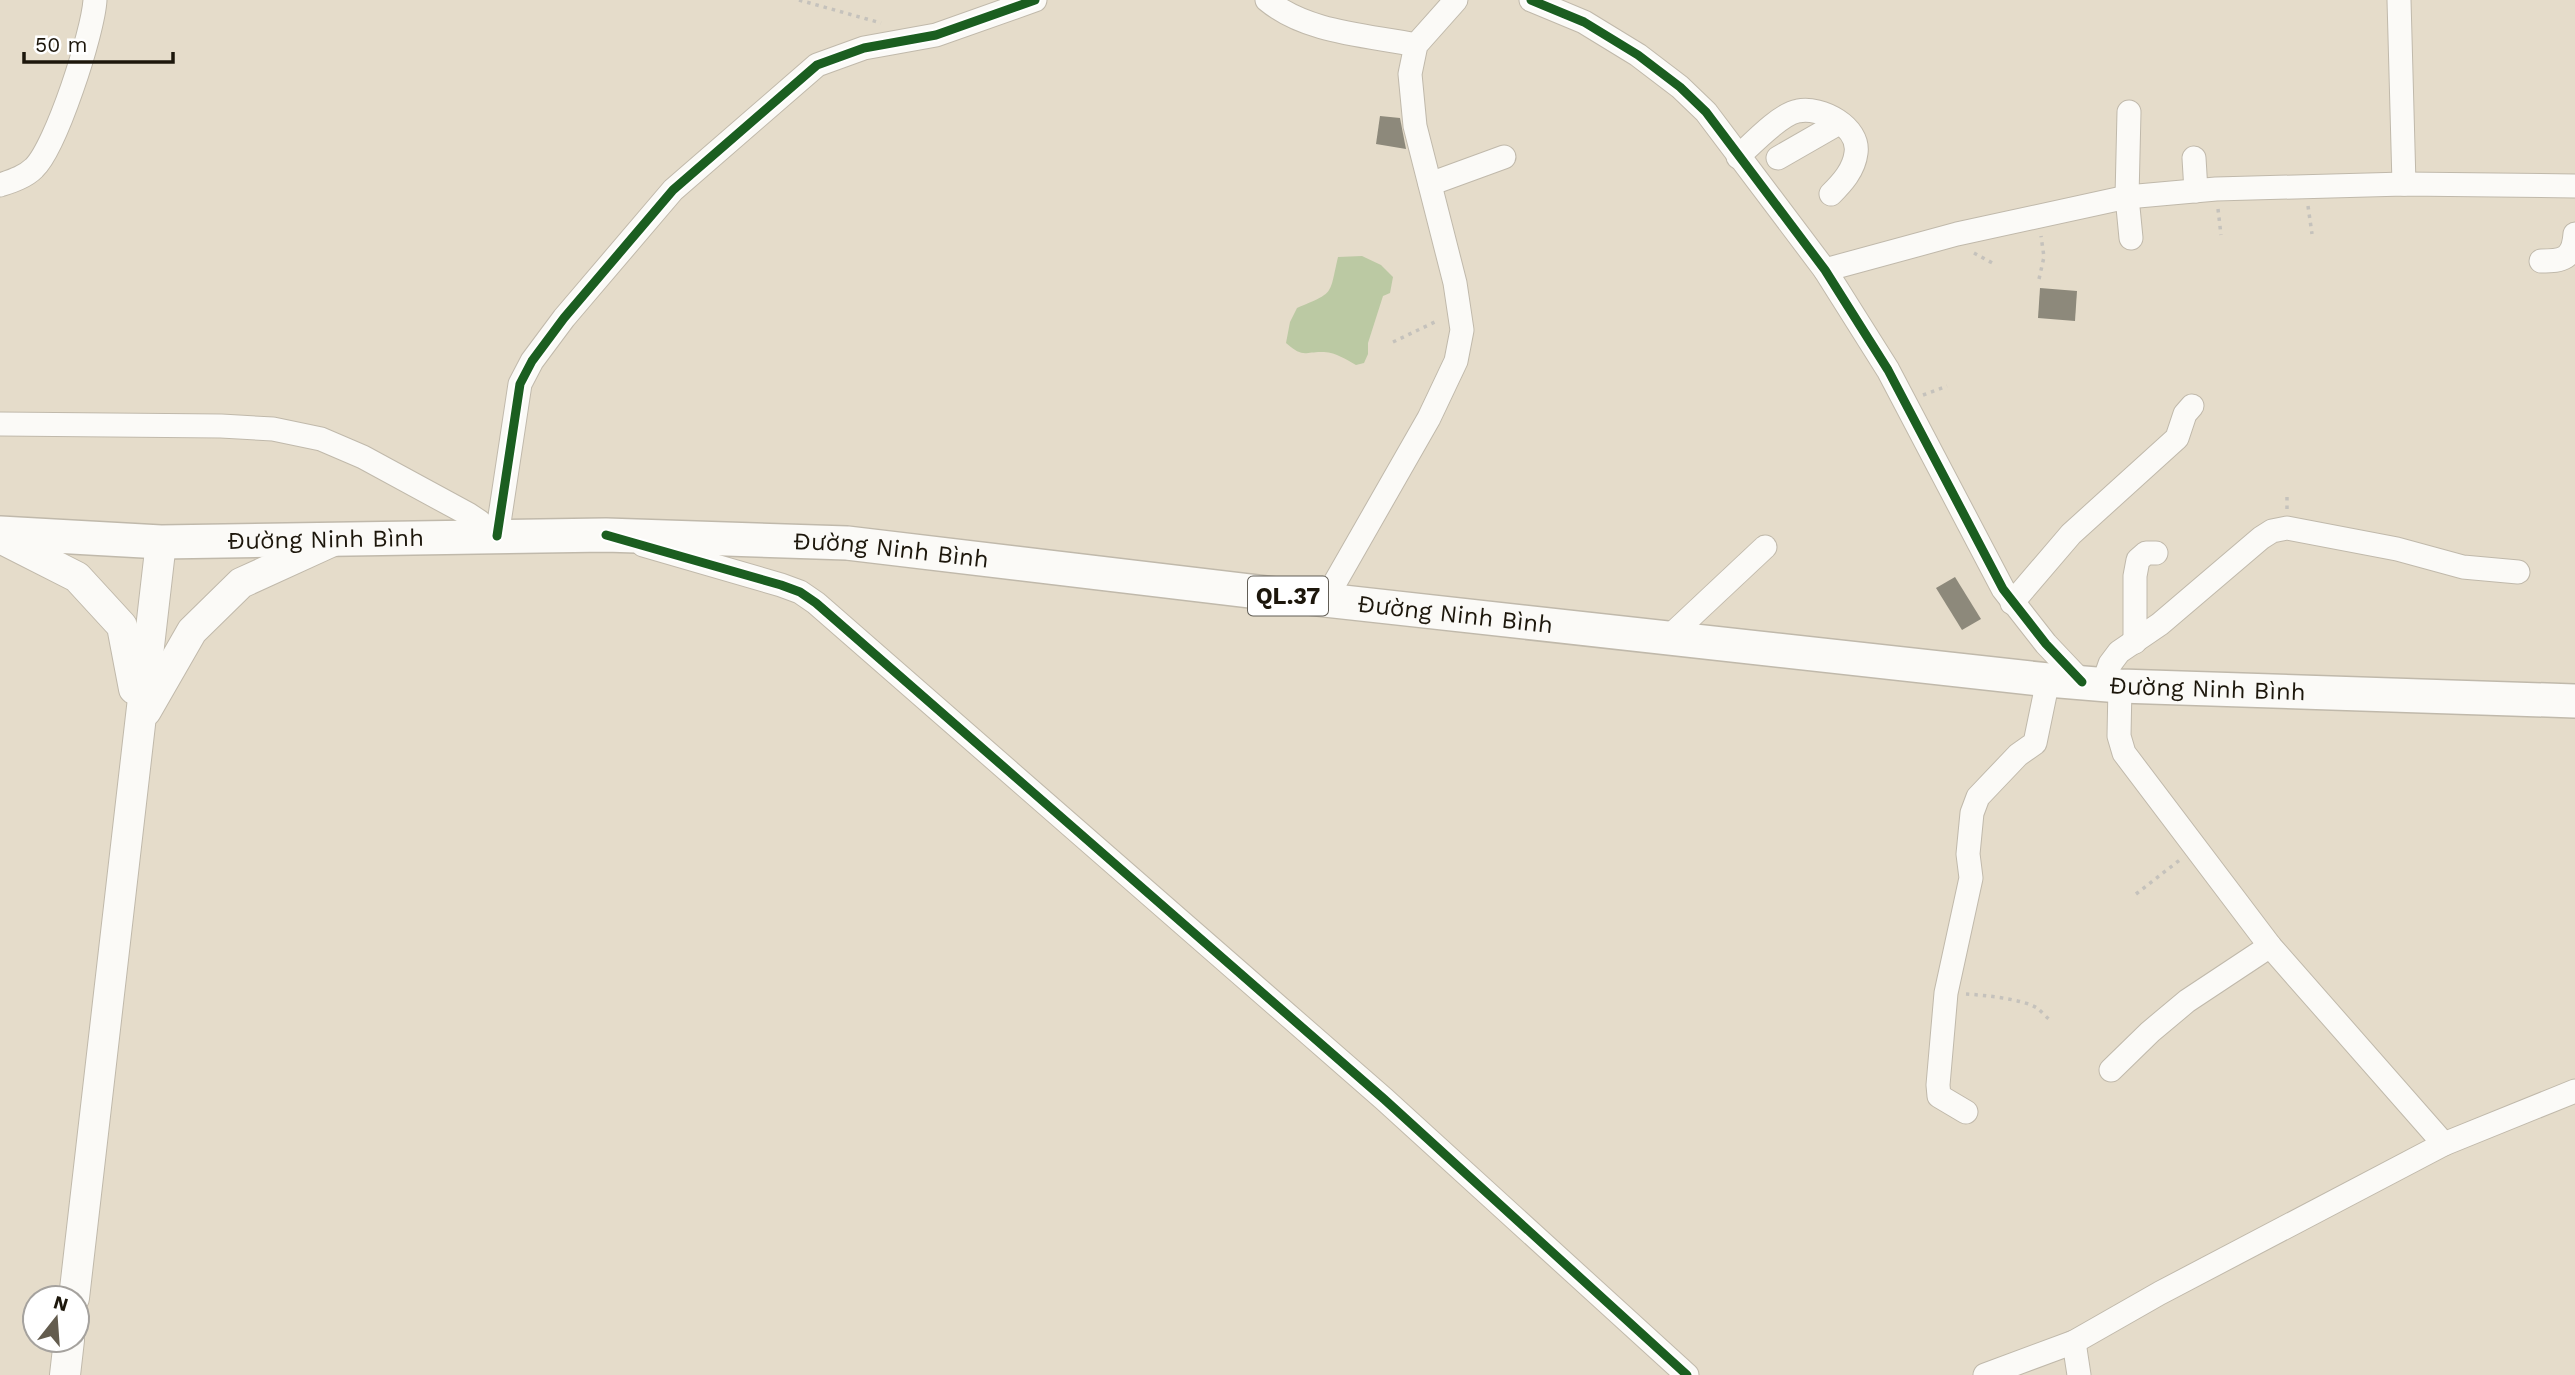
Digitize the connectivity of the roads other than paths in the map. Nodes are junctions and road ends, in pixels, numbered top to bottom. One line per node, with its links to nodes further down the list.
1 (95, 0): 16 (street)
2 (1035, 0): 29 (street)
3 (1267, 0): 7 (street)
4 (1457, 0): 7 (street)
5 (1531, 0): 11 (street)
6 (2399, 0): 15 (street)
7 (1416, 46): 14 (street)
8 (2129, 112): 20 (street)
9 (1839, 123): 11 (street); 12 (street); 19 (street)
10 (1504, 157): 14 (street)
11 (1738, 157): 24 (street)
12 (1778, 158)
13 (2194, 158): 18 (street)
14 (1430, 184): 35 (street)
15 (2404, 184): 17 (street); 18 (street)
16 (0, 185)
17 (2575, 186)
18 (2196, 191): 20 (street)
19 (1831, 194)
20 (2127, 197): 22 (street); 24 (street)
21 (2575, 234): 23 (street)
22 (2131, 238)
23 (2541, 261)
24 (1825, 270): 36 (street)
25 (2192, 406): 36 (street)
26 (0, 424): 29 (street)
27 (606, 535): 29 (highway, Đường Ninh Bình / QL.37); 35 (highway, Đường Ninh Bình / QL.37); 52 (street)
28 (0, 536): 31 (highway, Đường Ninh Bình / QL.37); 42 (main road)
29 (491, 536): 30 (highway, Đường Ninh Bình / QL.37)
30 (338, 539): 31 (highway, Đường Ninh Bình / QL.37); 42 (main road)
31 (160, 542): 42 (main road)
32 (1765, 547): 37 (street)
33 (2156, 553): 38 (street)
34 (2518, 572): 38 (street)
35 (1325, 600): 37 (highway, Đường Ninh Bình / QL.37)
36 (2012, 603): 40 (street)
37 (1669, 637): 39 (highway, Đường Ninh Bình / QL.37)
38 (2134, 642): 40 (street)
39 (2048, 680): 40 (highway, Đường Ninh Bình / QL.37); 46 (street)
40 (2101, 684): 41 (highway, Đường Ninh Bình / QL.37); 43 (street)
41 (2575, 701)
42 (140, 721): 48 (main road)
43 (2270, 946): 44 (street); 47 (street)
44 (2111, 1070)
45 (2575, 1091): 47 (street)
46 (1966, 1112)
47 (2444, 1144): 49 (street)
48 (76, 1284)
49 (2074, 1342): 53 (street); 54 (street)
50 (67, 1354): 51 (main road)
51 (65, 1375)
52 (1687, 1375)
53 (1985, 1375)
54 (2079, 1375)

